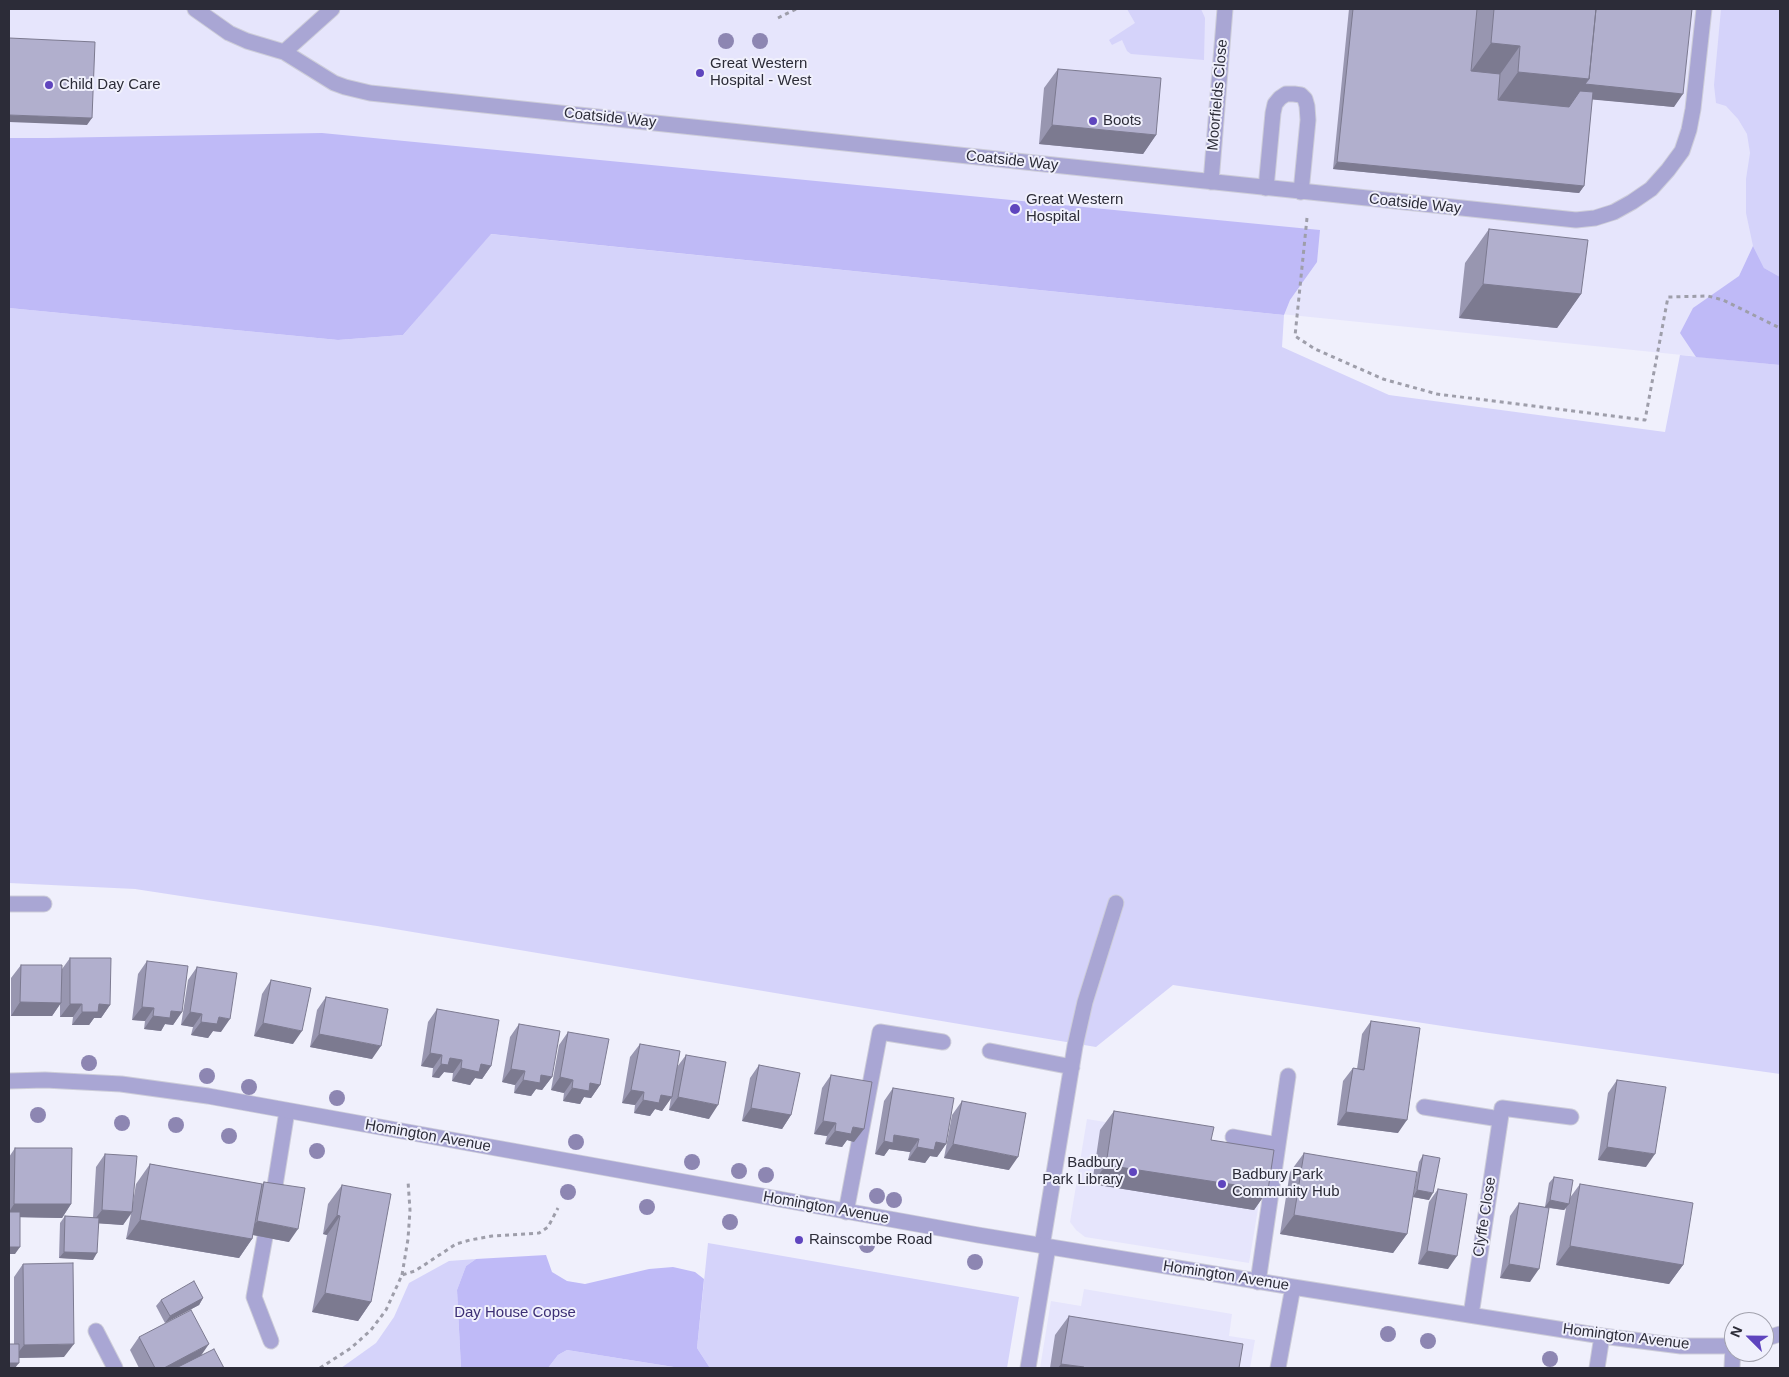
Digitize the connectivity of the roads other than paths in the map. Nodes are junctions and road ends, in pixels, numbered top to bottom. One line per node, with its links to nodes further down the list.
1 (195, 9): 5 (street, Coatside Way)
2 (332, 9): 5 (street)
3 (1225, 9): 6 (street, Moorfields Close)
4 (1704, 9): 8 (street, Coatside Way)
5 (284, 52): 6 (street, Coatside Way)
6 (1211, 182): 7 (street, Coatside Way)
7 (1266, 188): 8 (street, Coatside Way); 8 (street)
8 (1305, 192)
9 (1116, 903): 14 (street)
10 (9, 904): 11 (street)
11 (44, 904)
12 (943, 1042): 24 (street)
13 (990, 1051): 14 (street)
14 (1072, 1067): 26 (street)
15 (1288, 1076): 22 (street)
16 (9, 1081): 18 (street, Homington Avenue)
17 (1424, 1107): 20 (street)
18 (287, 1111): 23 (street); 24 (street, Homington Avenue)
19 (1571, 1117): 20 (street)
20 (1500, 1119): 29 (street, Clyffe Close)
21 (1233, 1137): 22 (street)
22 (1278, 1144): 27 (street)
23 (273, 1198)
24 (846, 1212): 26 (street, Homington Avenue)
25 (265, 1238): 32 (street)
26 (1045, 1247): 27 (street, Homington Avenue); 35 (street)
27 (1258, 1282): 28 (street, Homington Avenue)
28 (1293, 1287): 29 (street, Homington Avenue); 36 (street)
29 (1470, 1315): 31 (street, Homington Avenue)
30 (96, 1331): 34 (street)
31 (1602, 1336): 33 (street, Homington Avenue); 37 (street)
32 (271, 1341)
33 (1724, 1346)
34 (115, 1368)
35 (1028, 1368)
36 (1278, 1368)
37 (1597, 1368)

